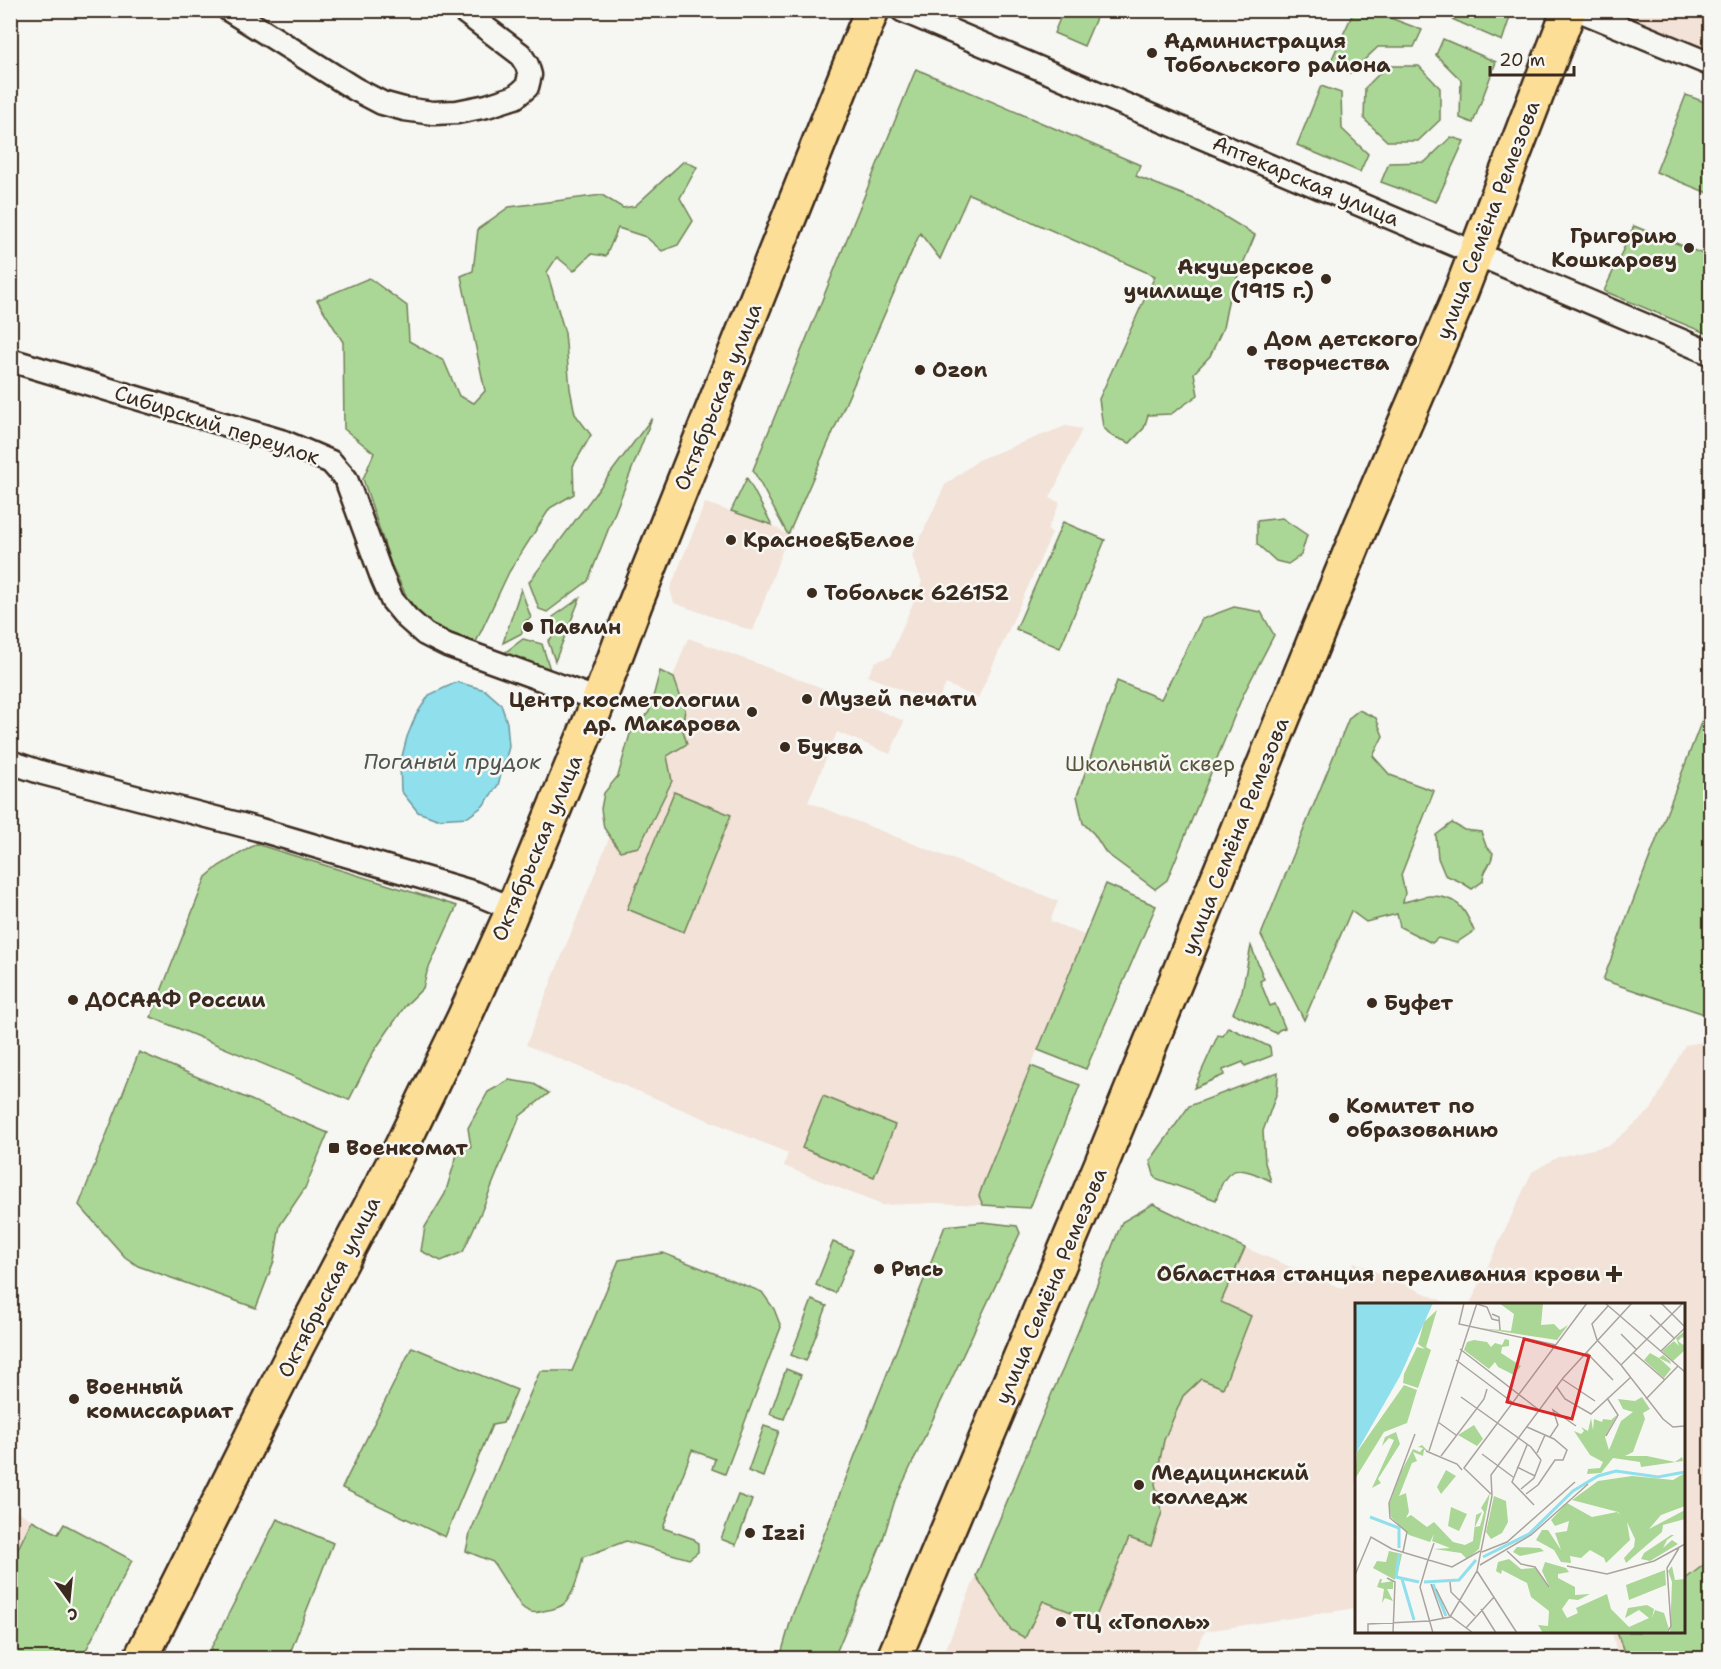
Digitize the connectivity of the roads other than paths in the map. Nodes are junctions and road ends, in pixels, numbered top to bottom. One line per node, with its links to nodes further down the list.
1 (229, 10): 2 (street)
2 (462, 10)
3 (872, 10): 11 (main road, Октябрьская улица)
4 (902, 10): 8 (street, Аптекарская улица)
5 (1569, 10): 8 (main road, улица Семёна Ремезова)
6 (1579, 10): 7 (street)
7 (1710, 64)
8 (1476, 253): 9 (street, Аптекарская улица); 15 (main road, улица Семёна Ремезова)
9 (1710, 353)
10 (10, 360): 11 (street, Сибирский переулок)
11 (598, 700): 13 (main road, Октябрьская улица)
12 (10, 762): 13 (street)
13 (513, 909): 14 (main road, Октябрьская улица)
14 (141, 1659)
15 (894, 1659)

